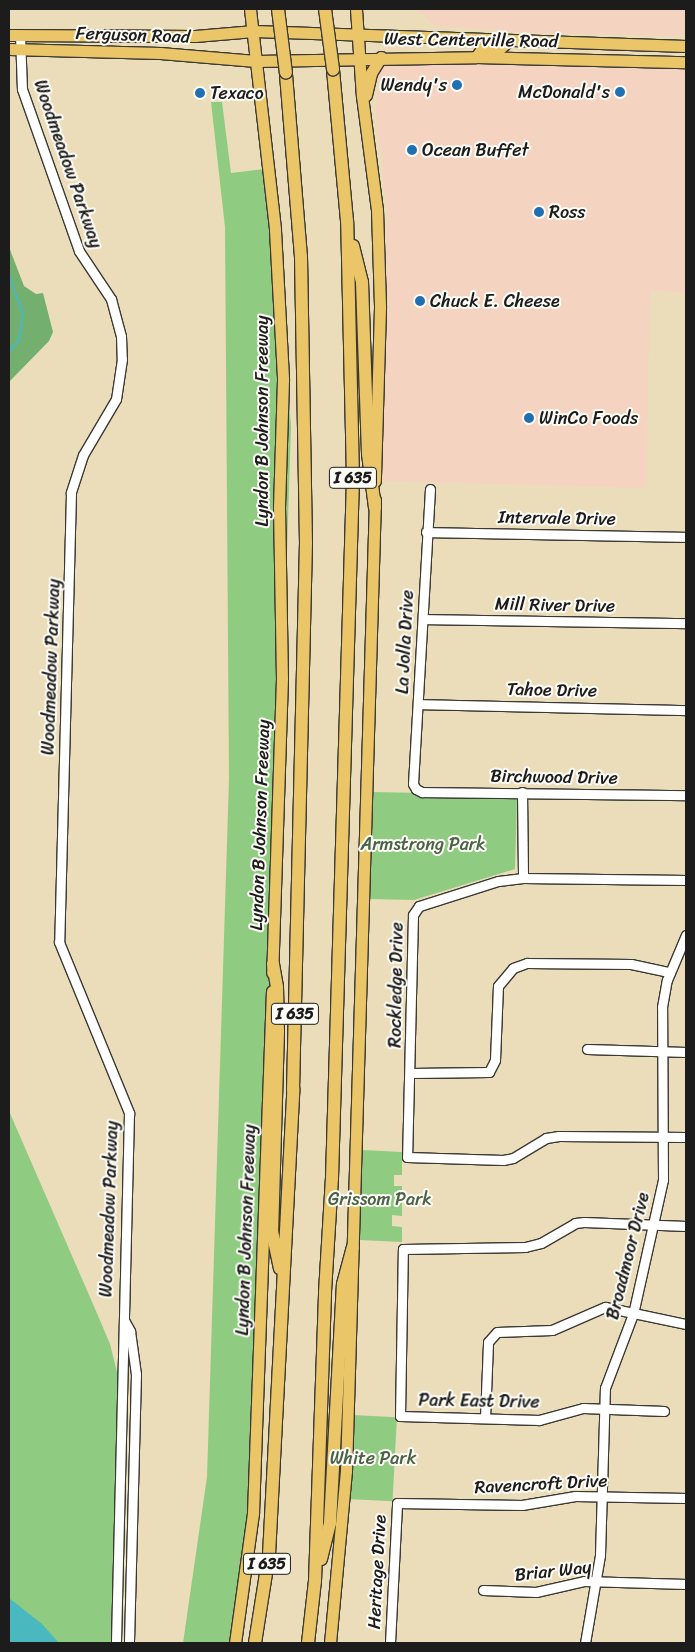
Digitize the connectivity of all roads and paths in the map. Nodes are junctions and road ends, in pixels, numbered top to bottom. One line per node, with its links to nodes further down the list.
1 (250, 9): 5 (main road, Lyndon B Johnson Freeway)
2 (278, 9): 47 (highway, I 635, bridge)
3 (326, 9): 19 (highway, I 635, bridge)
4 (359, 11): 7 (main road)
5 (254, 31): 6 (main road, Ferguson Road); 7 (main road, West Centerville Road); 15 (main road, Lyndon B Johnson Freeway)
6 (14, 35): 11 (street, Woodmeadow Parkway)
7 (357, 35): 8 (main road, West Centerville Road); 12 (main road)
8 (507, 42): 9 (main road, West Centerville Road); 14 (main road)
9 (674, 45): 10 (main road, West Centerville Road); 16 (main road)
10 (686, 46)
11 (14, 48): 15 (main road, Ferguson Road); 49 (street, Woodmeadow Parkway)
12 (359, 57): 13 (main road, West Centerville Road); 15 (main road, West Centerville Road); 18 (main road)
13 (381, 57): 14 (main road, West Centerville Road); 18 (main road)
14 (476, 57): 16 (main road, West Centerville Road)
15 (256, 61): 36 (main road, Lyndon B Johnson Freeway)
16 (645, 61): 17 (main road, West Centerville Road)
17 (686, 62)
18 (364, 109): 21 (main road)
19 (347, 221): 21 (highway); 57 (highway, I 635)
20 (430, 489): 22 (street, La Jolla Drive)
21 (375, 508): 46 (main road)
22 (426, 532): 23 (street, Intervale Drive); 24 (street, La Jolla Drive)
23 (686, 537)
24 (424, 619): 25 (street, Mill River Drive); 26 (street, La Jolla Drive)
25 (686, 623)
26 (418, 704): 27 (street, Tahoe Drive); 28 (street, La Jolla Drive)
27 (686, 710)
28 (422, 792): 29 (street, Birchwood Drive)
29 (522, 792): 30 (street, Birchwood Drive); 31 (street)
30 (686, 794)
31 (523, 878): 32 (street, Rockledge Drive); 41 (street, Rockledge Drive)
32 (686, 880)
33 (686, 935): 34 (street, Broadmoor Drive)
34 (677, 955): 35 (street); 37 (street, Broadmoor Drive)
35 (686, 960)
36 (272, 964): 47 (highway); 63 (main road, Lyndon B Johnson Freeway)
37 (670, 972): 39 (street, Broadmoor Drive); 41 (street)
38 (587, 1049): 39 (street)
39 (662, 1051): 40 (street); 42 (street, Broadmoor Drive)
40 (686, 1052)
41 (411, 1073): 42 (street, Rockledge Drive)
42 (665, 1137): 43 (street); 44 (street, Broadmoor Drive)
43 (686, 1137)
44 (652, 1224): 45 (street); 48 (street, Broadmoor Drive); 53 (street, Park East Drive)
45 (686, 1226)
46 (352, 1247): 57 (highway); 66 (main road)
47 (283, 1283): 64 (highway, I 635)
48 (633, 1314): 50 (street); 51 (street, Broadmoor Drive); 53 (street)
49 (124, 1320): 61 (street, Woodmeadow Parkway); 62 (street, Woodmeadow Parkway)
50 (686, 1324)
51 (603, 1408): 52 (street, Park East Drive); 53 (street, Park East Drive); 54 (street, Broadmoor Drive)
52 (664, 1411)
53 (485, 1418)
54 (602, 1497): 55 (street, Ravencroft Drive); 56 (street, Ravencroft Drive); 58 (street, Broadmoor Drive)
55 (686, 1498)
56 (397, 1503): 67 (street, Heritage Drive)
57 (315, 1581): 65 (highway, I 635)
58 (597, 1582): 59 (street, Briar Way); 60 (street, Briar Way); 68 (street, Broadmoor Drive)
59 (686, 1584)
60 (483, 1590)
61 (116, 1643)
62 (129, 1643)
63 (235, 1643)
64 (255, 1643)
65 (308, 1643)
66 (330, 1643)
67 (390, 1643)
68 (585, 1643)

